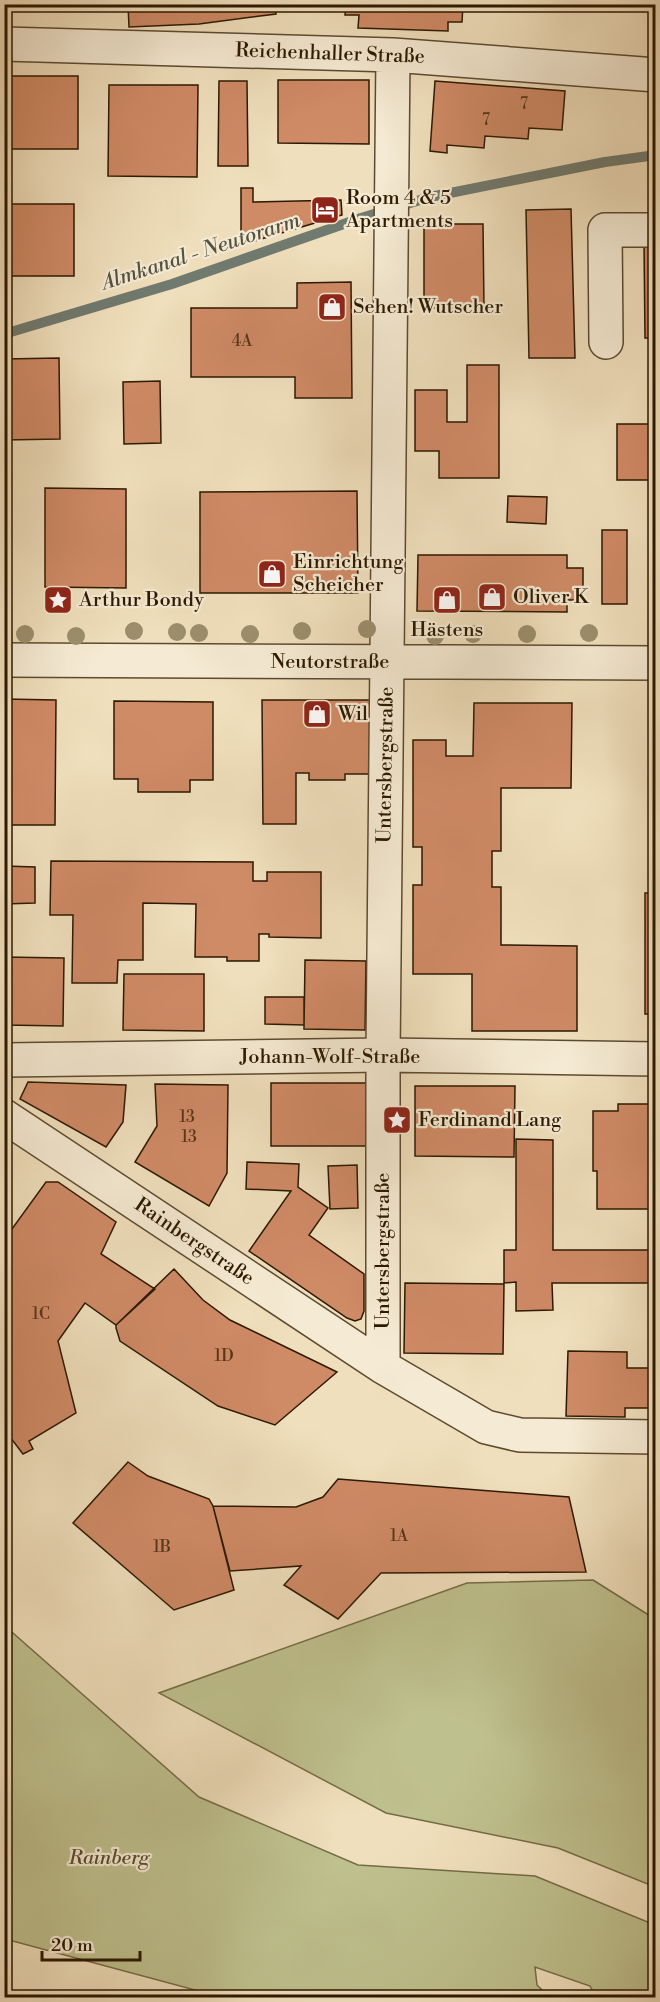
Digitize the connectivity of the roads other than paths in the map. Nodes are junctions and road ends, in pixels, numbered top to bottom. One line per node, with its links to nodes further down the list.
1 (4, 44): 2 (street, Reichenhaller Straße)
2 (393, 55): 3 (street, Reichenhaller Straße); 7 (street, Untersbergstraße)
3 (656, 75)
4 (656, 230): 5 (street)
5 (606, 342)
6 (4, 660): 7 (street, Neutorstraße)
7 (387, 662): 8 (street, Neutorstraße); 9 (street, Untersbergstraße)
8 (656, 663)
9 (383, 1055): 10 (street, Johann-Wolf-Straße); 11 (street, Johann-Wolf-Straße); 13 (street, Untersbergstraße)
10 (656, 1059)
11 (4, 1060)
12 (4, 1116): 13 (street, Rainbergstraße)
13 (383, 1367): 14 (street, Rainbergstraße)
14 (656, 1437)

